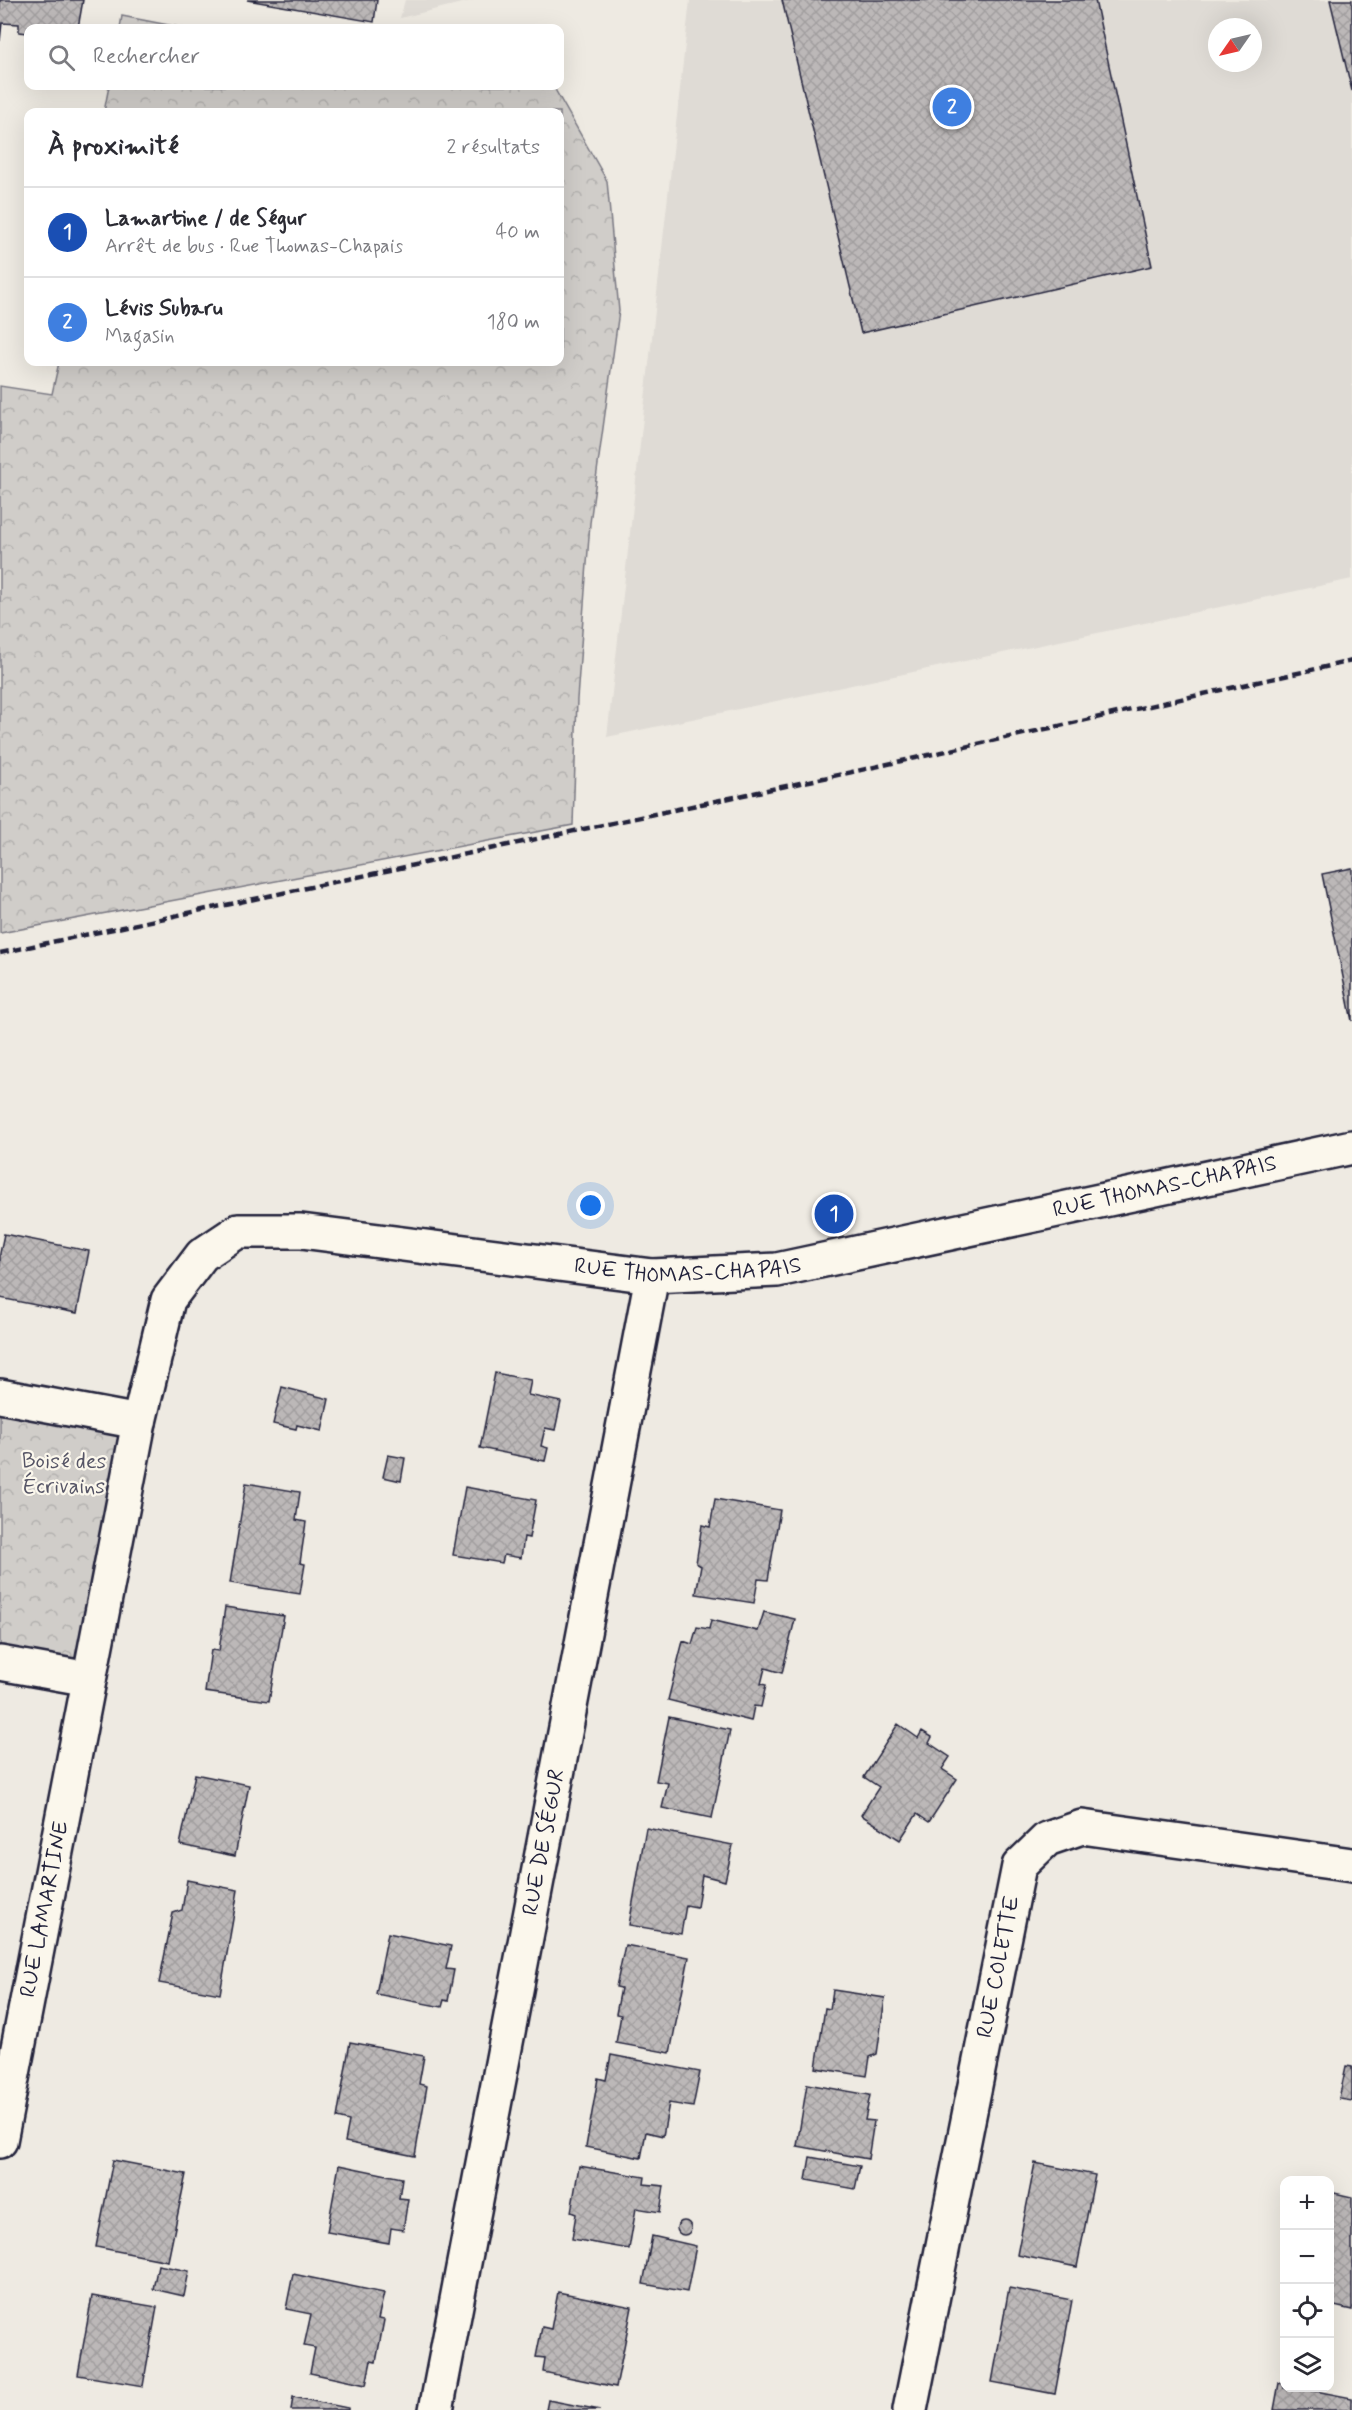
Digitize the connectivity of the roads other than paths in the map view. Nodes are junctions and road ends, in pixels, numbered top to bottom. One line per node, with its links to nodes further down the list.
1 (1352, 1147): 2 (street, RUE THOMAS-CHAPAIS)
2 (652, 1276): 4 (street, RUE THOMAS-CHAPAIS); 9 (street, RUE DE SÉGUR)
3 (0, 1396): 4 (street)
4 (139, 1422): 6 (street, RUE LAMARTINE)
5 (0, 1663): 6 (street)
6 (89, 1679): 8 (street, RUE LAMARTINE)
7 (1352, 1865): 10 (street, RUE COLETTE)
8 (0, 2141)
9 (436, 2410)
10 (910, 2410)

